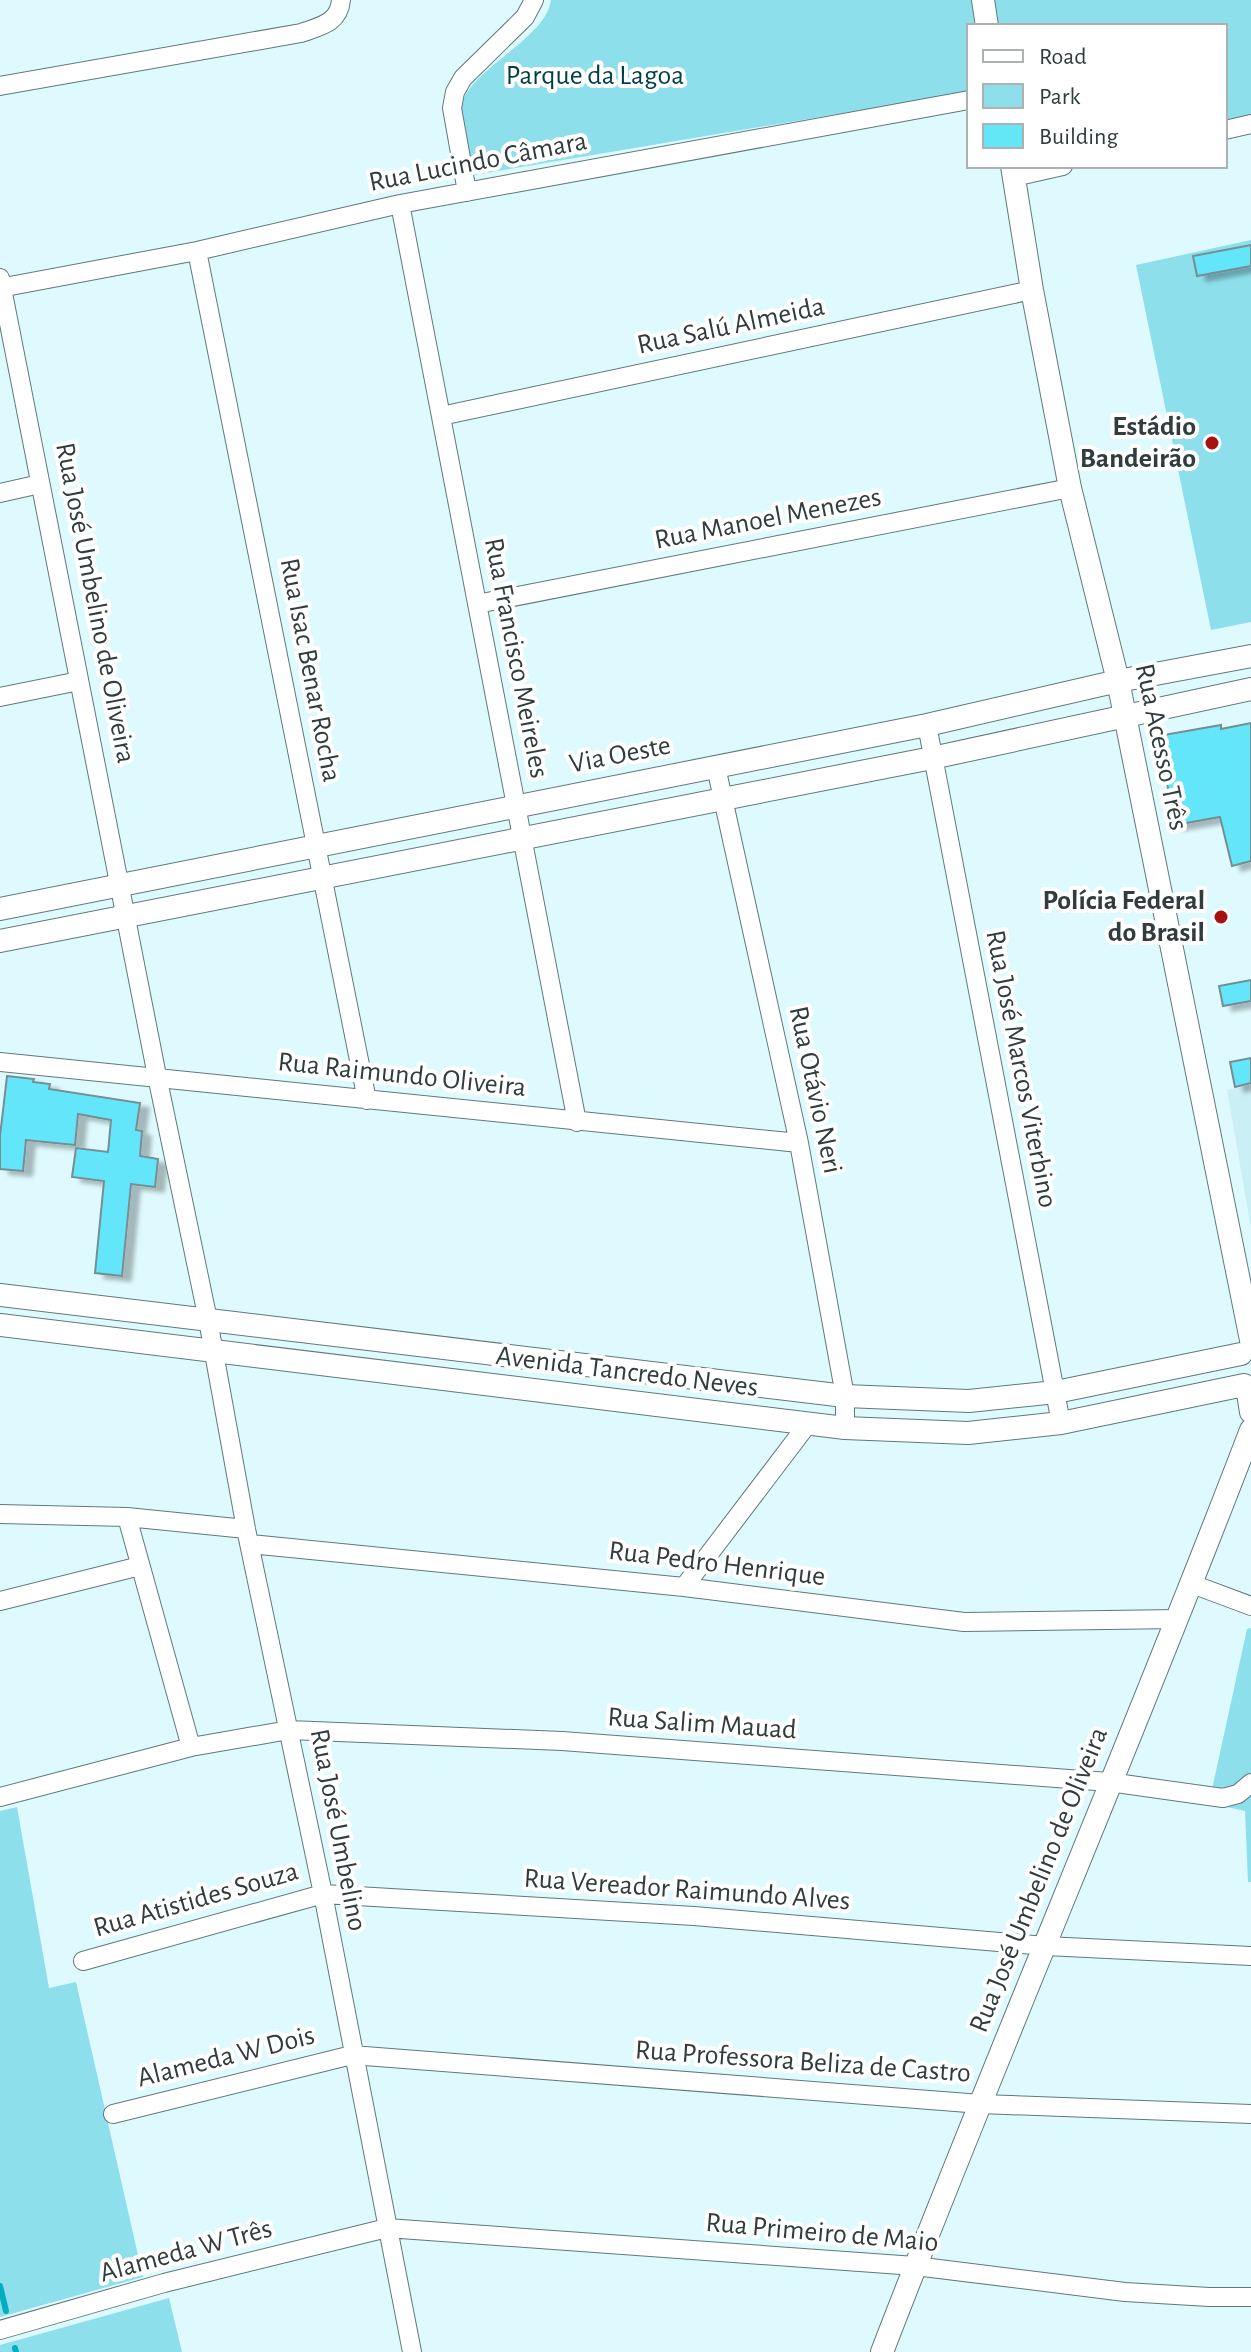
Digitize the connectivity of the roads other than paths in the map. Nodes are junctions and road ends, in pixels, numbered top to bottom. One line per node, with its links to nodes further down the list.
1 (341, 0): 5 (street)
2 (534, 0): 11 (street)
3 (983, 0): 4 (street)
4 (987, 24)
5 (0, 86)
6 (967, 100): 11 (street, Rua Lucindo Câmara)
7 (1251, 124): 8 (street)
8 (1227, 130)
9 (1043, 168): 10 (street)
10 (1013, 171): 15 (street, Rua Acesso Três)
11 (467, 192): 12 (street, Rua Lucindo Câmara)
12 (400, 204): 13 (street, Rua Lucindo Câmara); 16 (street, Rua Francisco Meireles)
13 (197, 251): 14 (street, Rua Lucindo Câmara); 33 (street, Rua Isac Benar Rocha)
14 (1, 285): 17 (street, Rua José Umbelino de Oliveira)
15 (1032, 290): 16 (street, Rua Salú Almeida); 18 (street, Rua Acesso Três)
16 (441, 416): 20 (street, Rua Francisco Meireles)
17 (40, 484): 19 (street); 22 (street, Rua José Umbelino de Oliveira)
18 (1070, 488): 20 (street, Rua Manoel Menezes); 23 (street, Rua Acesso Três)
19 (0, 493)
20 (477, 604): 31 (street, Rua Francisco Meireles)
21 (1251, 656): 23 (street, Via Oeste)
22 (79, 681): 25 (street); 35 (street, Rua José Umbelino de Oliveira)
23 (1118, 681): 26 (street, Rua Acesso Três); 27 (street, Via Oeste)
24 (1251, 689): 26 (street)
25 (0, 697)
26 (1124, 715): 28 (street); 47 (street, Rua Acesso Três)
27 (927, 725): 28 (street, Rua José Marcos Viterbino); 29 (street, Via Oeste)
28 (932, 758): 30 (street); 50 (street, Rua José Marcos Viterbino)
29 (716, 767): 30 (street, Rua Otávio Neri); 31 (street, Via Oeste)
30 (722, 798): 32 (street); 43 (street, Rua Otávio Neri)
31 (516, 805): 32 (street, Rua Francisco Meireles); 33 (street, Via Oeste)
32 (522, 839): 34 (street); 42 (street, Rua Francisco Meireles)
33 (317, 844): 34 (street, Rua Isac Benar Rocha); 35 (street, Via Oeste)
34 (324, 878): 37 (street); 41 (street, Rua Isac Benar Rocha)
35 (120, 884): 36 (street, Via Oeste); 37 (street, Rua José Umbelino de Oliveira)
36 (0, 909)
37 (126, 915): 38 (street); 40 (street, Rua José Umbelino de Oliveira)
38 (0, 941)
39 (0, 1062): 40 (street, Rua Raimundo Oliveira)
40 (157, 1076): 41 (street, Rua Raimundo Oliveira); 45 (street, Rua José Umbelino)
41 (367, 1100): 42 (street, Rua Raimundo Oliveira)
42 (577, 1122): 43 (street, Rua Raimundo Oliveira)
43 (799, 1143): 51 (street, Rua Otávio Neri)
44 (0, 1295): 45 (street, Avenida Tancredo Neves)
45 (208, 1320): 48 (street, Rua José Umbelino); 51 (street, Avenida Tancredo Neves)
46 (0, 1325): 48 (street, Avenida Tancredo Neves)
47 (1248, 1347): 49 (street, Rua Acesso Três); 50 (street, Avenida Tancredo Neves)
48 (214, 1350): 54 (street, Avenida Tancredo Neves); 59 (street, Rua José Umbelino)
49 (1248, 1387): 52 (street, Rua Acesso Três); 53 (street, Avenida Tancredo Neves)
50 (1056, 1392): 51 (street, Avenida Tancredo Neves); 53 (street, Rua José Marcos Viterbino)
51 (845, 1396): 55 (street, Rua Otávio Neri)
52 (1251, 1412)
53 (1061, 1423): 55 (street, Avenida Tancredo Neves)
54 (807, 1425): 55 (street, Avenida Tancredo Neves); 62 (street)
55 (845, 1428)
56 (1251, 1430): 61 (street, Rua José Umbelino de Oliveira)
57 (0, 1514): 58 (street, Rua Pedro Henrique)
58 (127, 1517): 59 (street, Rua Pedro Henrique); 60 (street)
59 (248, 1536): 62 (street, Rua Pedro Henrique); 66 (street, Rua José Umbelino)
60 (140, 1566): 63 (street); 67 (street)
61 (1192, 1584): 64 (street); 65 (street, Rua José Umbelino de Oliveira)
62 (684, 1587): 65 (street, Rua Pedro Henrique)
63 (0, 1601)
64 (1251, 1606)
65 (1178, 1619): 68 (street, Rua José Umbelino de Oliveira)
66 (289, 1730): 67 (street, Rua Salim Mauad); 68 (street, Rua Salim Mauad); 71 (street, Rua José Umbelino)
67 (191, 1747): 70 (street, Rua Salim Mauad)
68 (1109, 1782): 69 (street, Rua Salim Mauad); 72 (street, Rua José Umbelino de Oliveira)
69 (1251, 1783)
70 (0, 1797)
71 (323, 1894): 72 (street, Rua Vereador Raimundo Alves); 74 (street, Rua Atistides Souza); 75 (street, Rua José Umbelino)
72 (1046, 1946): 73 (street); 76 (street, Rua José Umbelino de Oliveira)
73 (1251, 1956)
74 (83, 1961)
75 (352, 2055): 76 (street, Rua Professora Beliza de Castro); 77 (street, Alameda W Dois); 79 (street, Rua José Umbelino)
76 (981, 2104): 78 (street, Rua Professora Beliza de Castro); 80 (street, Rua José Umbelino de Oliveira)
77 (113, 2114)
78 (1251, 2114)
79 (387, 2228): 80 (street, Rua Primeiro de Maio); 82 (street, Alameda W Três); 83 (street, Rua José Umbelino)
80 (915, 2266): 81 (street, Rua Primeiro de Maio); 84 (street, Rua José Umbelino de Oliveira)
81 (1251, 2297)
82 (0, 2330)
83 (412, 2352)
84 (882, 2352)

